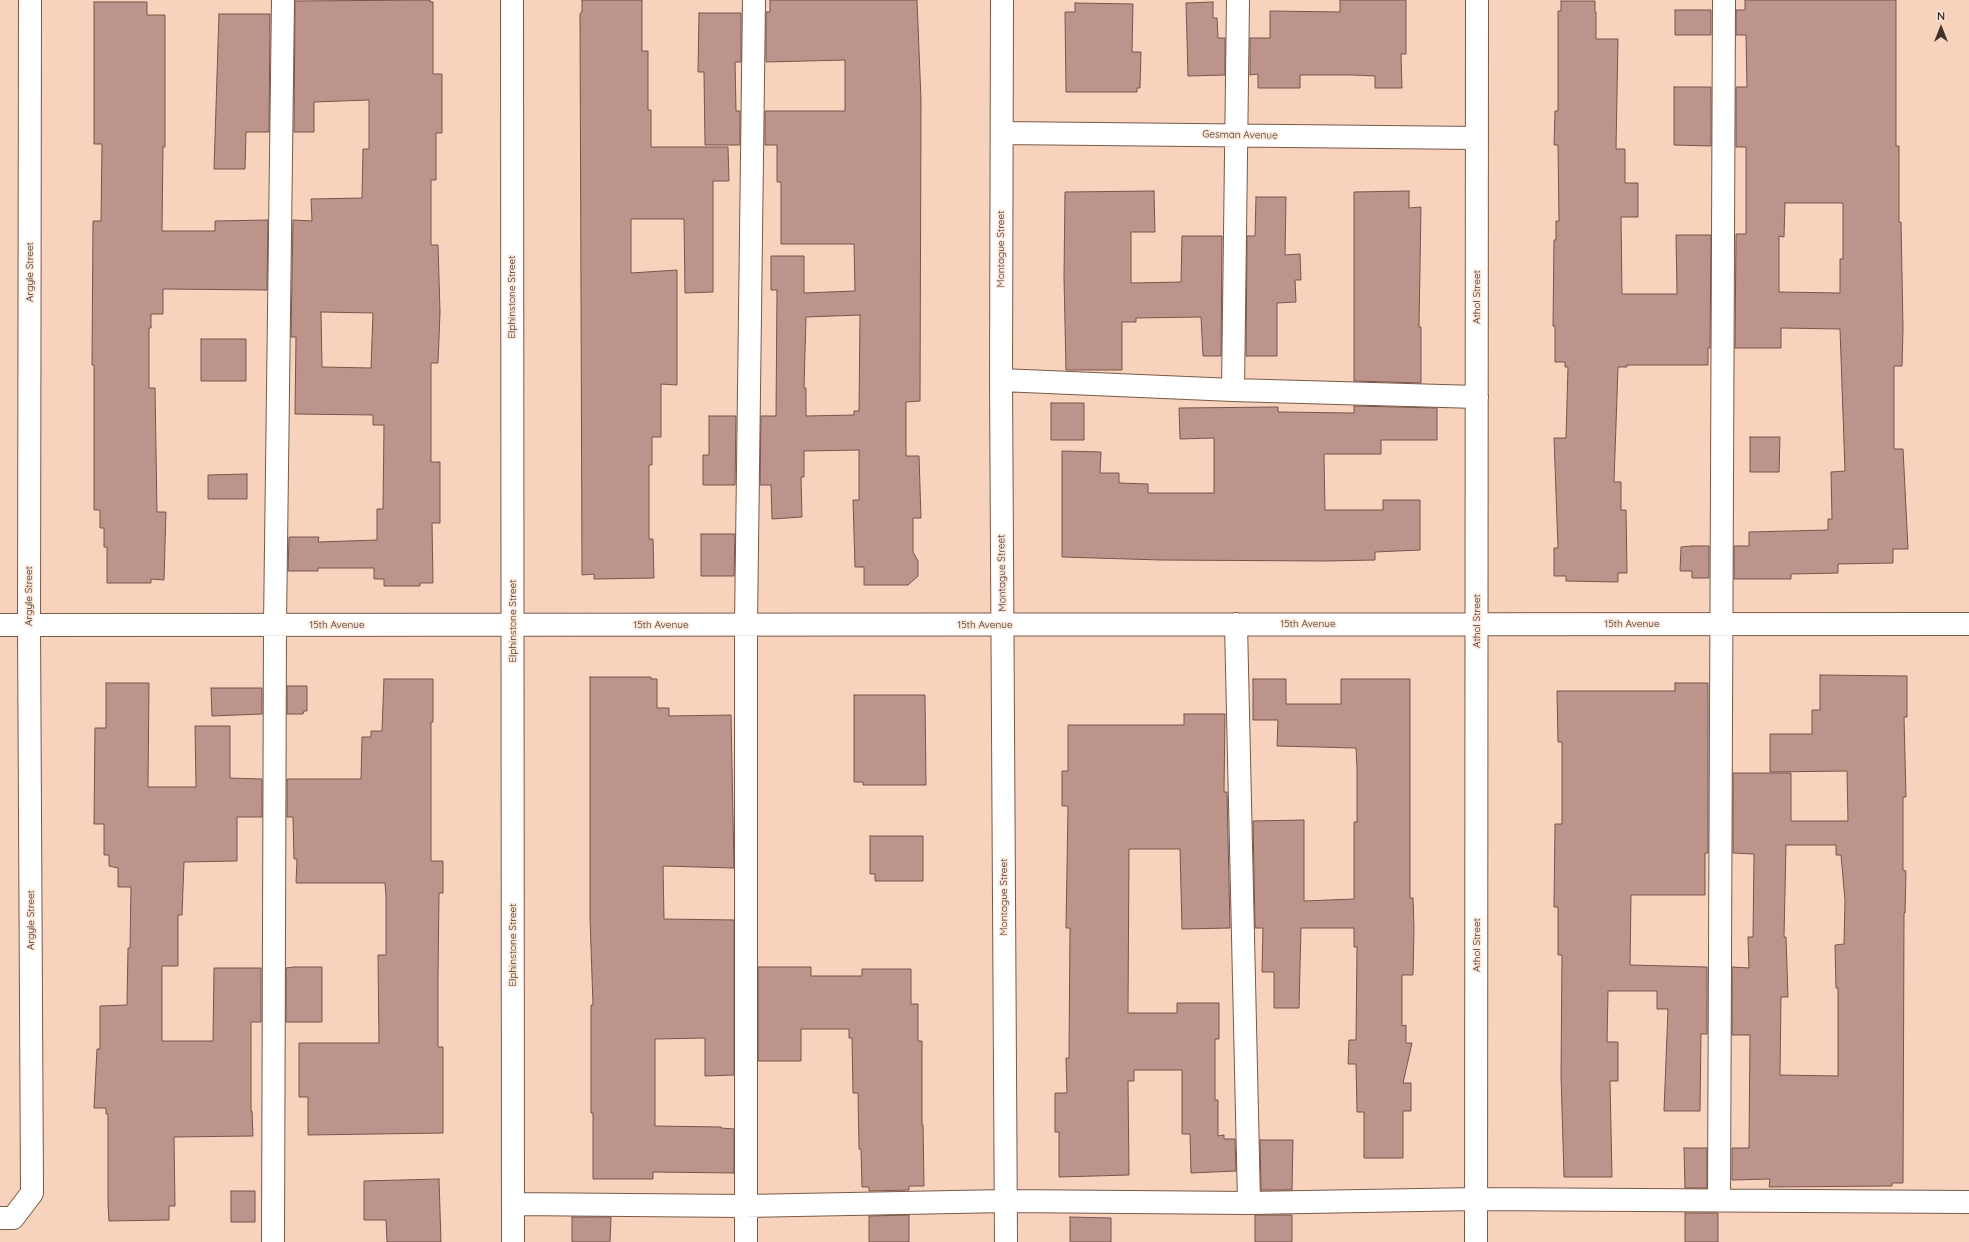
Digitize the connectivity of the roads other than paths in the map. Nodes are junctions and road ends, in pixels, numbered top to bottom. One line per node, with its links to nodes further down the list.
1 (30, 0): 20 (street, Argyle Street)
2 (283, 0): 21 (street)
3 (512, 0): 22 (street, Elphinstone Street)
4 (754, 0): 23 (street)
5 (1002, 0): 9 (street, Montague Street)
6 (1238, 0): 10 (street)
7 (1478, 0): 11 (street, Athol Street)
8 (1724, 0): 17 (street)
9 (1002, 133): 10 (street, Gesman Avenue); 12 (street, Montague Street)
10 (1237, 135): 11 (street, Gesman Avenue); 13 (street)
11 (1478, 138): 14 (street, Athol Street)
12 (1001, 380): 13 (street); 24 (street, Montague Street)
13 (1234, 390): 14 (street)
14 (1477, 397): 16 (street, Athol Street)
15 (1236, 624): 16 (street, 15th Avenue); 24 (street, 15th Avenue); 29 (street)
16 (1477, 624): 17 (street, 15th Avenue); 25 (street, Athol Street)
17 (1722, 624): 18 (street, 15th Avenue); 26 (street)
18 (1969, 624)
19 (0, 625): 20 (street, 15th Avenue)
20 (29, 625): 21 (street, 15th Avenue); 32 (street, Argyle Street)
21 (275, 625): 22 (street, 15th Avenue); 33 (street)
22 (513, 625): 23 (street, 15th Avenue); 30 (street, Elphinstone Street)
23 (746, 625): 24 (street, 15th Avenue); 31 (street)
24 (1003, 625): 27 (street, Montague Street)
25 (1476, 1199): 26 (street); 29 (street); 37 (street, Athol Street)
26 (1719, 1200): 28 (street)
27 (1006, 1201): 29 (street); 31 (street); 36 (street, Montague Street)
28 (1969, 1202)
29 (1249, 1203)
30 (513, 1204): 31 (street); 34 (street, Elphinstone Street)
31 (746, 1206): 35 (street)
32 (0, 1218)
33 (273, 1242)
34 (513, 1242)
35 (746, 1242)
36 (1006, 1242)
37 (1476, 1242)

